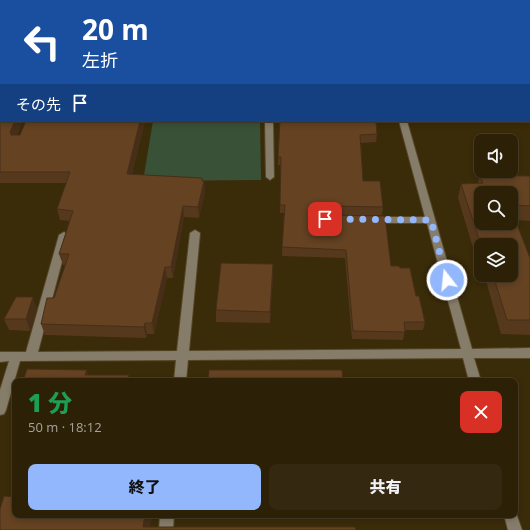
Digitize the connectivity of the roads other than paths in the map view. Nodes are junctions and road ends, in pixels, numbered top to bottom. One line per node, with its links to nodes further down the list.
1 (269, 122): 3 (street)
2 (403, 122): 5 (street)
3 (270, 177)
4 (363, 220): 5 (street)
5 (431, 220): 9 (street)
6 (195, 233): 10 (street)
7 (64, 235): 11 (street)
8 (530, 352): 9 (street)
9 (468, 354): 10 (street); 15 (street)
10 (182, 355): 11 (street); 14 (street)
11 (30, 356): 13 (street)
12 (0, 357): 13 (street)
13 (16, 357): 16 (street)
14 (180, 378)
15 (474, 378)
16 (0, 410)
17 (167, 518): 19 (street)
18 (512, 518): 20 (street)
19 (166, 530)
20 (515, 530)

